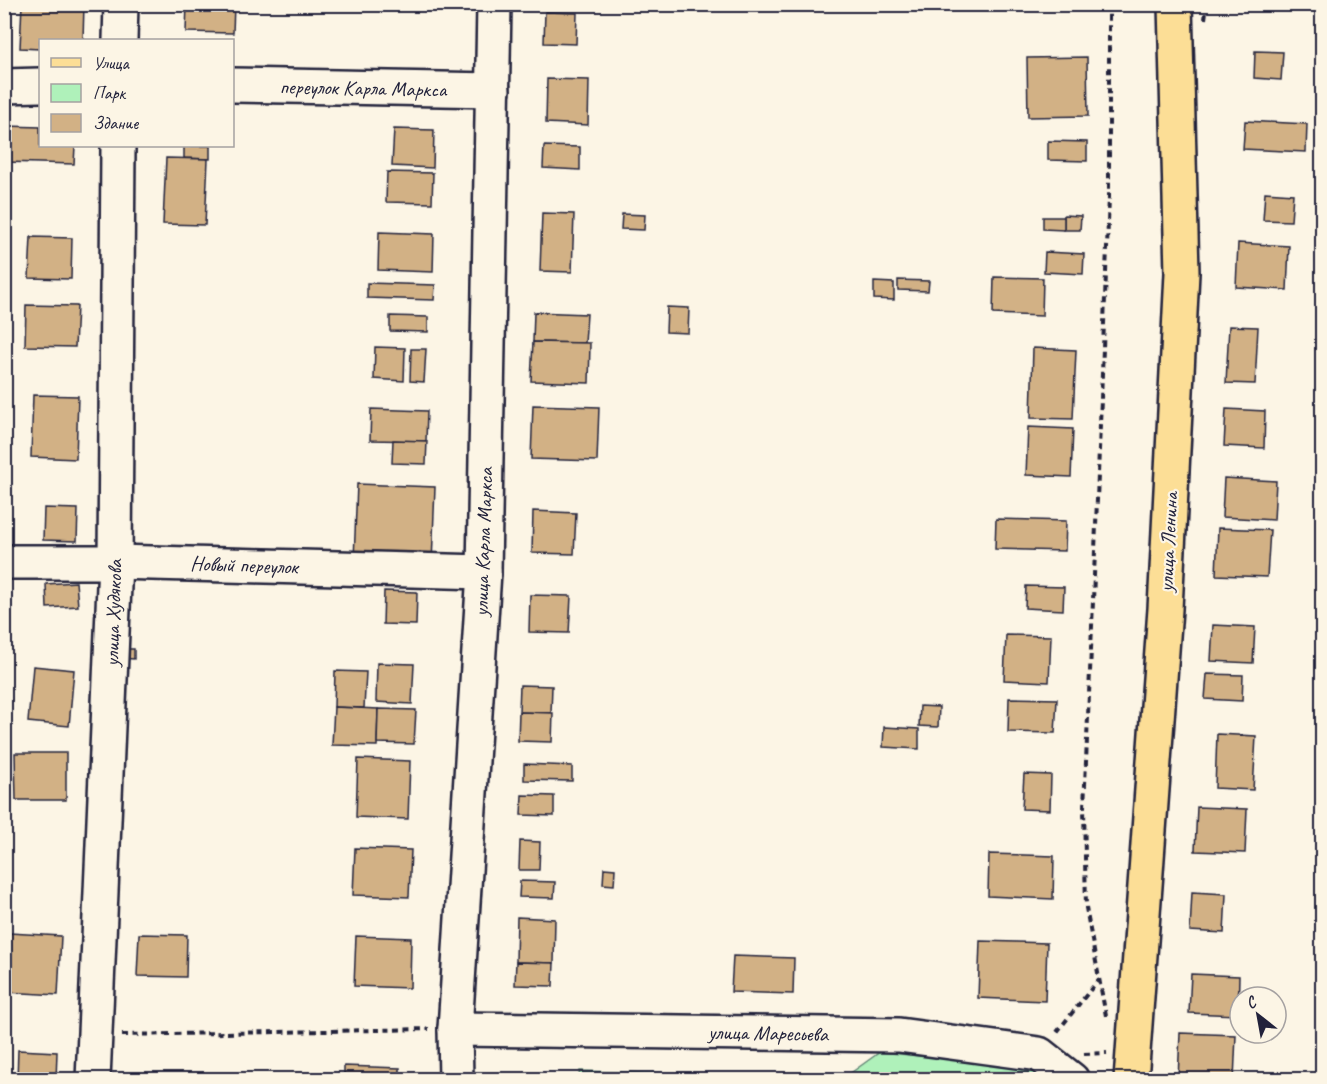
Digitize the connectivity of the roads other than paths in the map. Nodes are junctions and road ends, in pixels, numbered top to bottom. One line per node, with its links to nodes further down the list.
1 (121, 4): 4 (street)
2 (494, 4): 8 (street, улица Карла Маркса)
3 (1176, 4): 17 (main road, улица Ленина)
4 (120, 39)
5 (39, 85): 7 (street)
6 (234, 85): 8 (street, переулок Карла Маркса)
7 (4, 86)
8 (493, 90): 12 (street, улица Карла Маркса)
9 (118, 147): 11 (street, улица Худякова)
10 (4, 562): 11 (street, Новый переулок)
11 (115, 562): 12 (street, Новый переулок); 14 (street, улица Худякова)
12 (484, 572): 13 (street, улица Карла Маркса)
13 (455, 1029): 15 (street, улица Карла Маркса); 16 (street, улица Маресьева)
14 (93, 1080)
15 (456, 1080)
16 (1071, 1080)
17 (1131, 1080)

